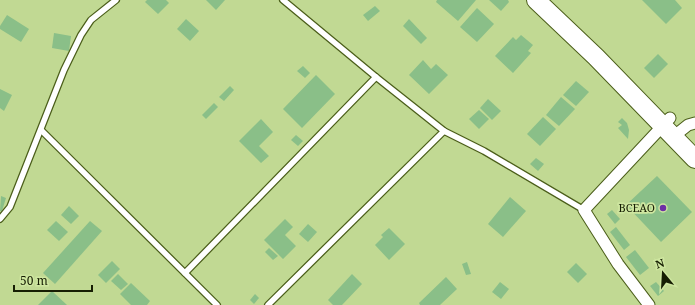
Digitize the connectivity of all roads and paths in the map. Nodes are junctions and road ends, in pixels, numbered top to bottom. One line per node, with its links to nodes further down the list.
1 (116, 0): 8 (lane)
2 (283, 0): 6 (lane)
3 (536, 0): 5 (highway)
4 (551, 0): 5 (highway)
5 (600, 53): 7 (highway)
6 (376, 77): 9 (lane); 14 (lane)
7 (676, 127): 10 (highway); 11 (highway); 12 (street)
8 (42, 130): 13 (lane); 14 (lane)
9 (444, 131): 12 (lane); 16 (lane)
10 (695, 144)
11 (695, 159)
12 (584, 210): 17 (street)
13 (0, 218)
14 (185, 273): 15 (lane)
15 (217, 305)
16 (268, 305)
17 (649, 305)

